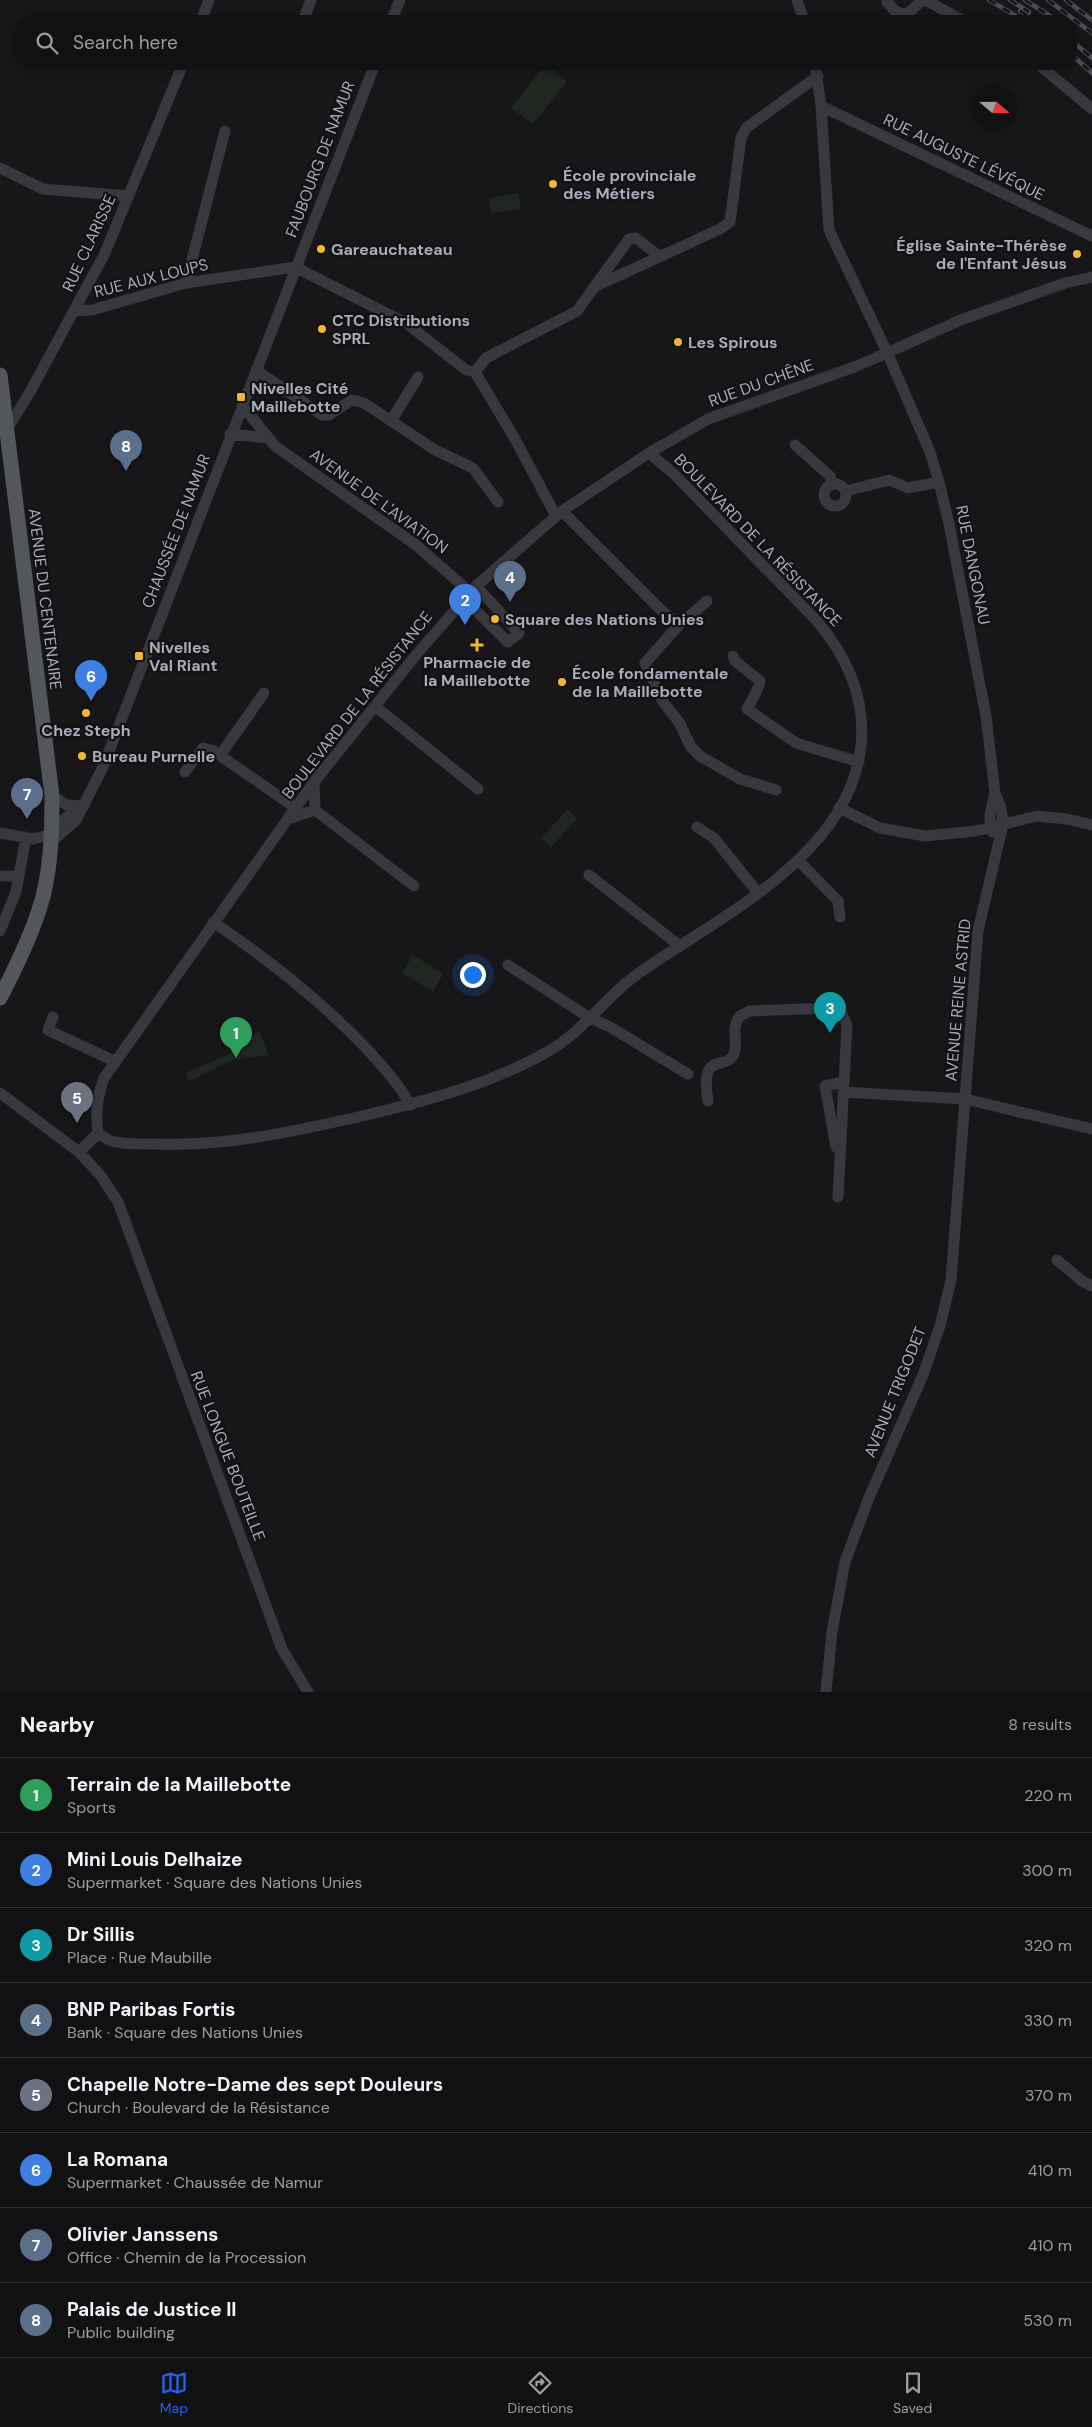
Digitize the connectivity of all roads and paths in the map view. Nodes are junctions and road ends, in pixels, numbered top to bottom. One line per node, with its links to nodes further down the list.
1 (209, 0): 7 (street)
2 (311, 0): 8 (street)
3 (400, 0): 9 (street)
4 (797, 0): 10 (street)
5 (888, 0): 6 (street)
6 (924, 0): 11 (street)
7 (203, 15)
8 (305, 15)
9 (394, 15)
10 (802, 15)
11 (953, 15)
12 (181, 70): 21 (street, RUE CLARISSE)
13 (373, 70): 24 (street, FAUBOURG DE NAMUR)
14 (816, 70): 16 (street, RUE DANGONAU)
15 (1045, 70): 18 (street)
16 (818, 76): 17 (street, RUE DANGONAU); 23 (street)
17 (821, 106): 22 (street, RUE AUGUSTE LÉVÉQUE); 29 (street, RUE DANGONAU)
18 (1092, 109)
19 (225, 132): 26 (street)
20 (0, 168): 21 (street)
21 (129, 196): 28 (street, RUE CLARISSE)
22 (1092, 236)
23 (659, 256): 27 (street); 27 (street)
24 (295, 267): 26 (street, RUE AUX LOUPS); 30 (street, CHAUSSÉE DE NAMUR); 31 (street)
25 (1092, 277): 29 (street, RUE DU CHÊNE)
26 (186, 283): 28 (street, RUE AUX LOUPS)
27 (596, 286): 31 (street)
28 (74, 311): 36 (street, RUE CLARISSE)
29 (887, 352): 40 (street, RUE DU CHÊNE); 41 (street, RUE DANGONAU)
30 (256, 370): 34 (street, CHAUSSÉE DE NAMUR); 35 (street)
31 (475, 372): 45 (street)
32 (0, 375): 36 (main road, AVENUE DU CENTENAIRE)
33 (418, 377): 35 (street)
34 (242, 405): 37 (street, CHAUSSÉE DE NAMUR); 38 (street, AVENUE DE L'AVIATION)
35 (391, 421): 44 (street)
36 (3, 431): 59 (main road, AVENUE DU CENTENAIRE)
37 (230, 434): 38 (street, AVENUE DE L'AVIATION); 60 (street, CHAUSSÉE DE NAMUR)
38 (267, 438): 46 (street, AVENUE DE L'AVIATION)
39 (794, 445): 42 (street)
40 (649, 453): 45 (street, BOULEVARD DE LA RÉSISTANCE); 53 (street, BOULEVARD DE LA RÉSISTANCE)
41 (939, 482): 43 (street); 58 (street, RUE DANGONAU)
42 (832, 484): 43 (street); 43 (street)
43 (846, 491)
44 (498, 502)
45 (559, 513): 46 (street, BOULEVARD DE LA RÉSISTANCE); 48 (street)
46 (470, 592): 51 (street, BOULEVARD DE LA RÉSISTANCE)
47 (707, 601): 48 (street)
48 (679, 625): 57 (street)
49 (733, 656): 53 (street)
50 (264, 693): 52 (street)
51 (375, 706): 55 (street, BOULEVARD DE LA RÉSISTANCE); 56 (street)
52 (220, 754): 54 (street); 61 (street)
53 (859, 762): 62 (street, BOULEVARD DE LA RÉSISTANCE)
54 (185, 772)
55 (314, 782): 61 (street, BOULEVARD DE LA RÉSISTANCE); 63 (street)
56 (478, 789)
57 (776, 790)
58 (995, 793): 65 (street, RUE DANGONAU); 68 (street, RUE DANGONAU)
59 (52, 796): 60 (street); 70 (main road, AVENUE DU CENTENAIRE)
60 (84, 806): 70 (street, CHAUSSÉE DE NAMUR)
61 (296, 808): 64 (street, BOULEVARD DE LA RÉSISTANCE)
62 (839, 808): 68 (street); 73 (street, BOULEVARD DE LA RÉSISTANCE)
63 (315, 810): 64 (street); 77 (street)
64 (288, 820): 80 (street, BOULEVARD DE LA RÉSISTANCE)
65 (1003, 824): 66 (street); 68 (street); 72 (street, AVENUE REINE ASTRID)
66 (1092, 825)
67 (696, 827): 78 (street)
68 (990, 827): 72 (street)
69 (0, 833): 71 (street)
70 (52, 834): 71 (street); 84 (main road, AVENUE DU CENTENAIRE)
71 (26, 837): 76 (street)
72 (997, 846): 91 (street, AVENUE REINE ASTRID)
73 (798, 860): 78 (street, BOULEVARD DE LA RÉSISTANCE); 79 (street)
74 (589, 875): 82 (street)
75 (0, 876): 76 (street)
76 (19, 876): 81 (street)
77 (414, 886)
78 (758, 893): 82 (street, BOULEVARD DE LA RÉSISTANCE)
79 (840, 917)
80 (213, 922): 87 (street, BOULEVARD DE LA RÉSISTANCE); 93 (street)
81 (0, 931)
82 (680, 946): 86 (street, BOULEVARD DE LA RÉSISTANCE)
83 (508, 965): 86 (street)
84 (0, 998)
85 (53, 1017): 87 (street)
86 (590, 1018): 88 (street); 93 (street, BOULEVARD DE LA RÉSISTANCE)
87 (114, 1061): 95 (street, BOULEVARD DE LA RÉSISTANCE)
88 (688, 1074)
89 (844, 1087): 91 (street); 92 (street); 97 (street); 97 (street)
90 (0, 1093): 96 (street)
91 (965, 1099): 94 (street); 102 (street, AVENUE TRIGODET)
92 (708, 1101)
93 (410, 1105): 95 (street, BOULEVARD DE LA RÉSISTANCE)
94 (1092, 1129)
95 (98, 1133): 96 (street)
96 (79, 1152): 101 (street, RUE LONGUE BOUTEILLE)
97 (840, 1153): 98 (street)
98 (838, 1196)
99 (1057, 1260): 100 (street)
100 (1092, 1286)
101 (308, 1692)
102 (826, 1692)

